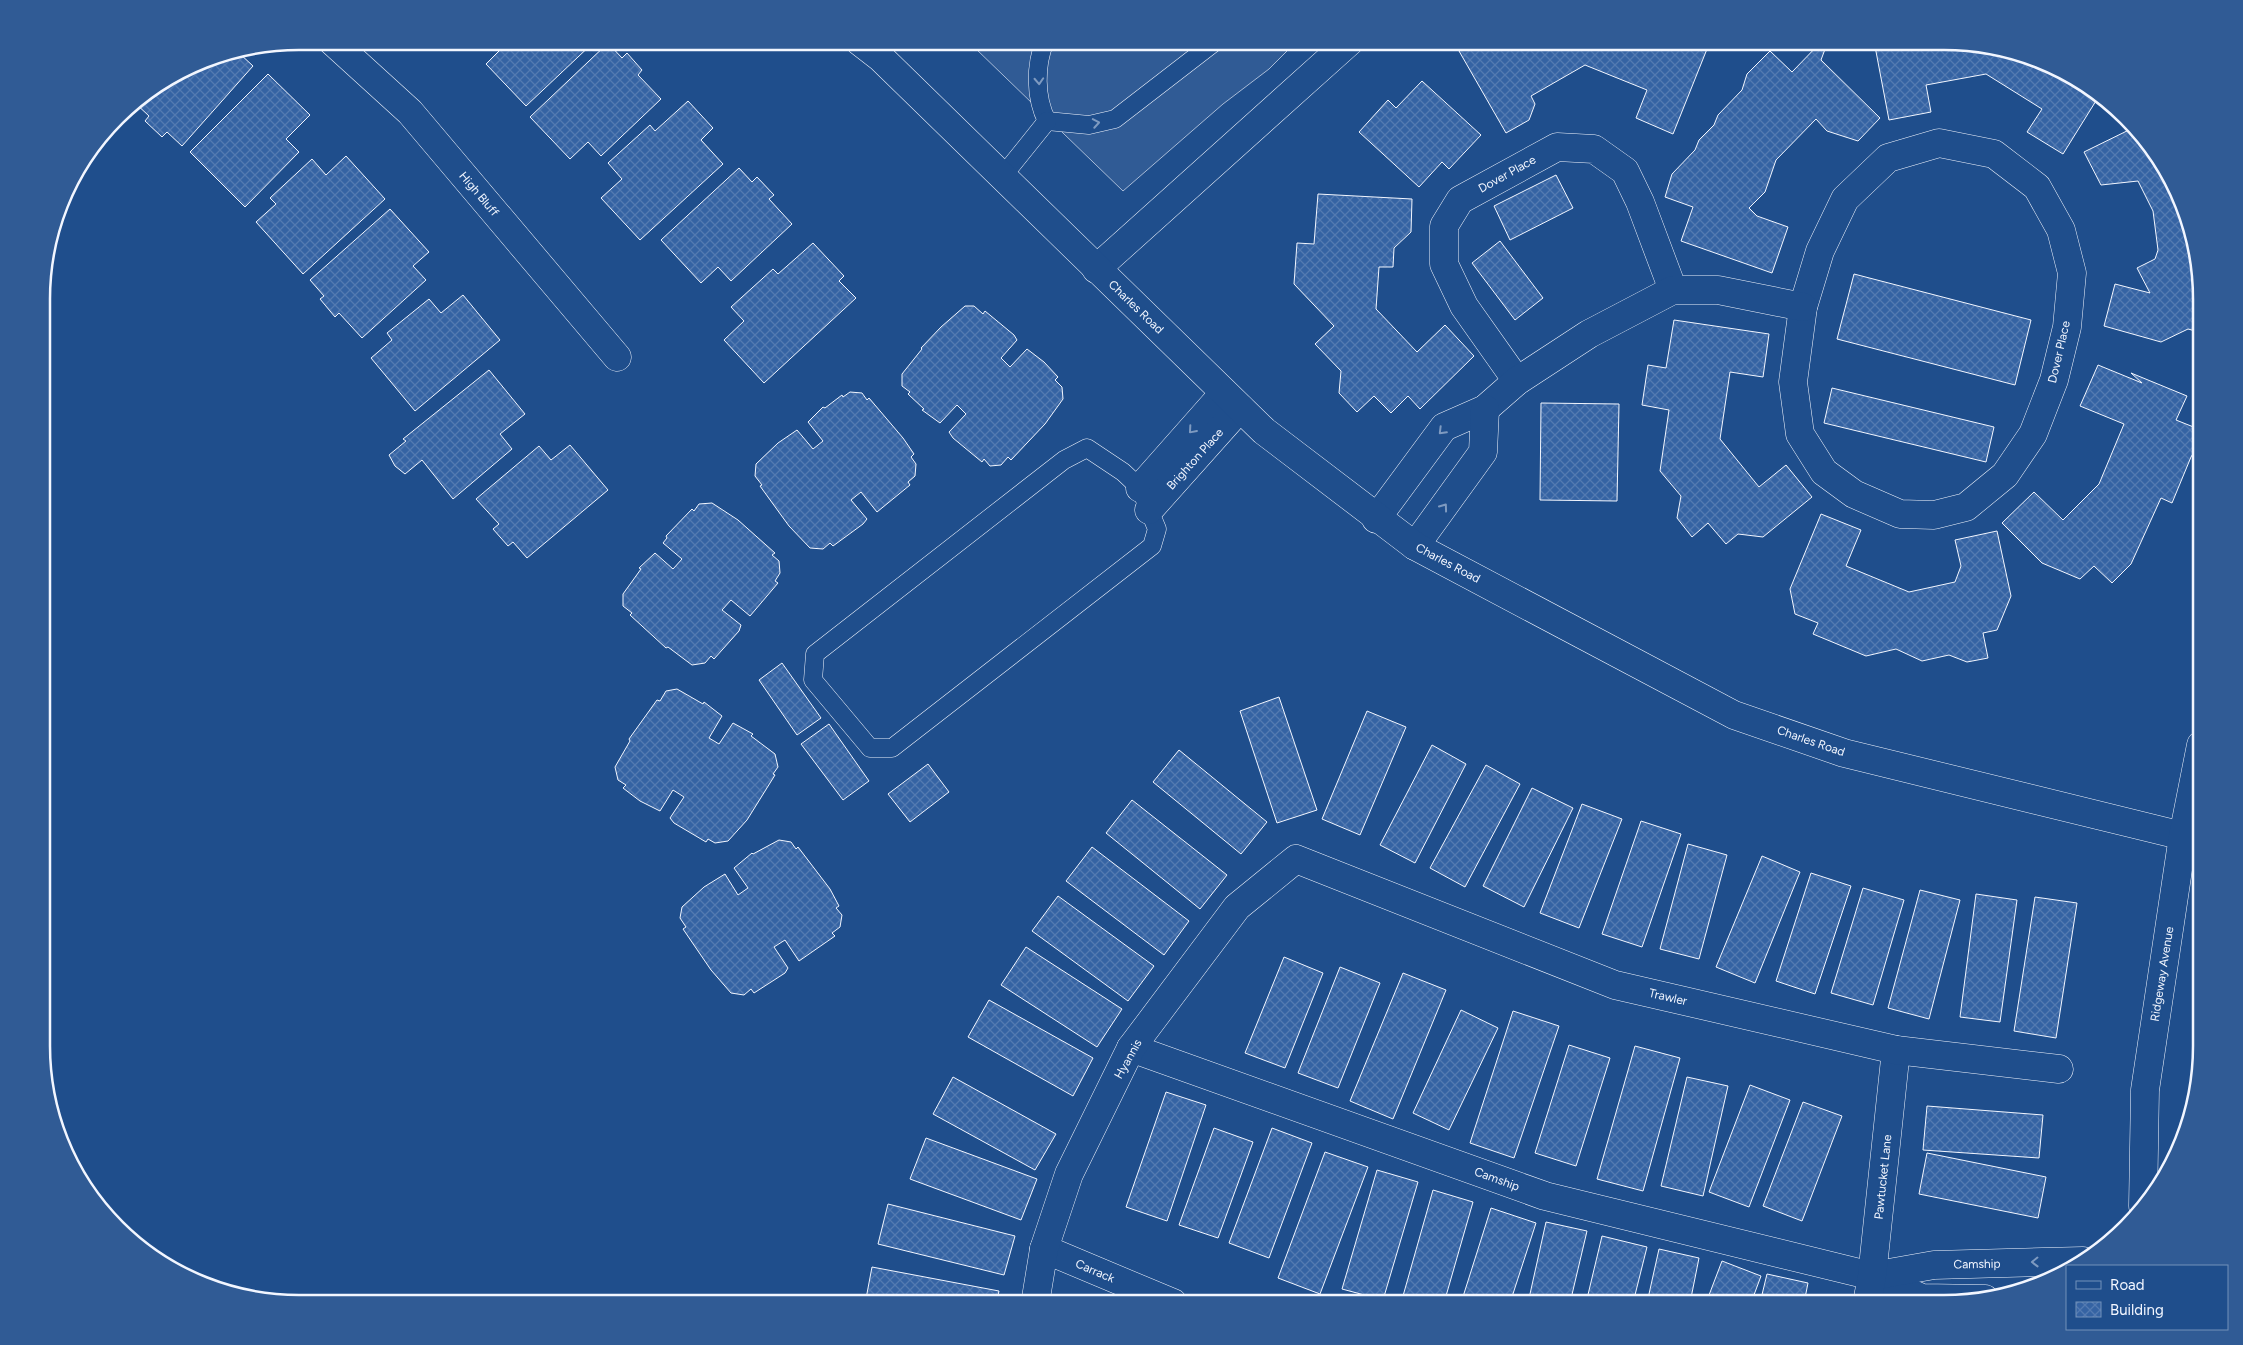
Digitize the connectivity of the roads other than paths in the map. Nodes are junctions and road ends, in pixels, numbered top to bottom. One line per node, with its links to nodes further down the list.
1 (342, 50): 11 (street, High Bluff)
2 (871, 50): 7 (street, Charles Road)
3 (1042, 50): 6 (lane, one-way to 6)
4 (1204, 50): 6 (lane, one-way to 4)
5 (1340, 50): 8 (street)
6 (1047, 122): 7 (lane)
7 (1002, 177): 8 (street, Charles Road)
8 (1096, 269): 13 (street, Charles Road)
9 (1673, 290): 10 (street); 12 (street); 12 (street, Dover Place)
10 (1803, 307): 10 (street, Dover Place)
11 (617, 357)
12 (1517, 381): 14 (street)
13 (1232, 400): 15 (street, Brighton Place); 16 (street, Charles Road)
14 (1485, 409): 16 (street, one-way to 16); 17 (street, one-way to 14)
15 (1145, 499): 15 (lane)
16 (1376, 519): 17 (street, Charles Road)
17 (1415, 546): 19 (street, Charles Road)
18 (2193, 785): 19 (street, Ridgeway Avenue)
19 (2183, 836): 24 (street, Ridgeway Avenue)
20 (1296, 860): 21 (street, Hyannis); 22 (street, Trawler)
21 (1131, 1048): 25 (street, Hyannis); 27 (street, Camship)
22 (1896, 1050): 23 (street, Trawler); 27 (street, Pawtucket Lane)
23 (2059, 1069)
24 (2144, 1195)
25 (1044, 1249): 28 (street, Hyannis); 29 (street, Carrack)
26 (2069, 1261): 27 (street, Camship, one-way to 27)
27 (1872, 1276): 30 (street, Pawtucket Lane); 31 (street, Camship)
28 (1036, 1295)
29 (1152, 1295)
30 (1868, 1295)
31 (1915, 1295)

